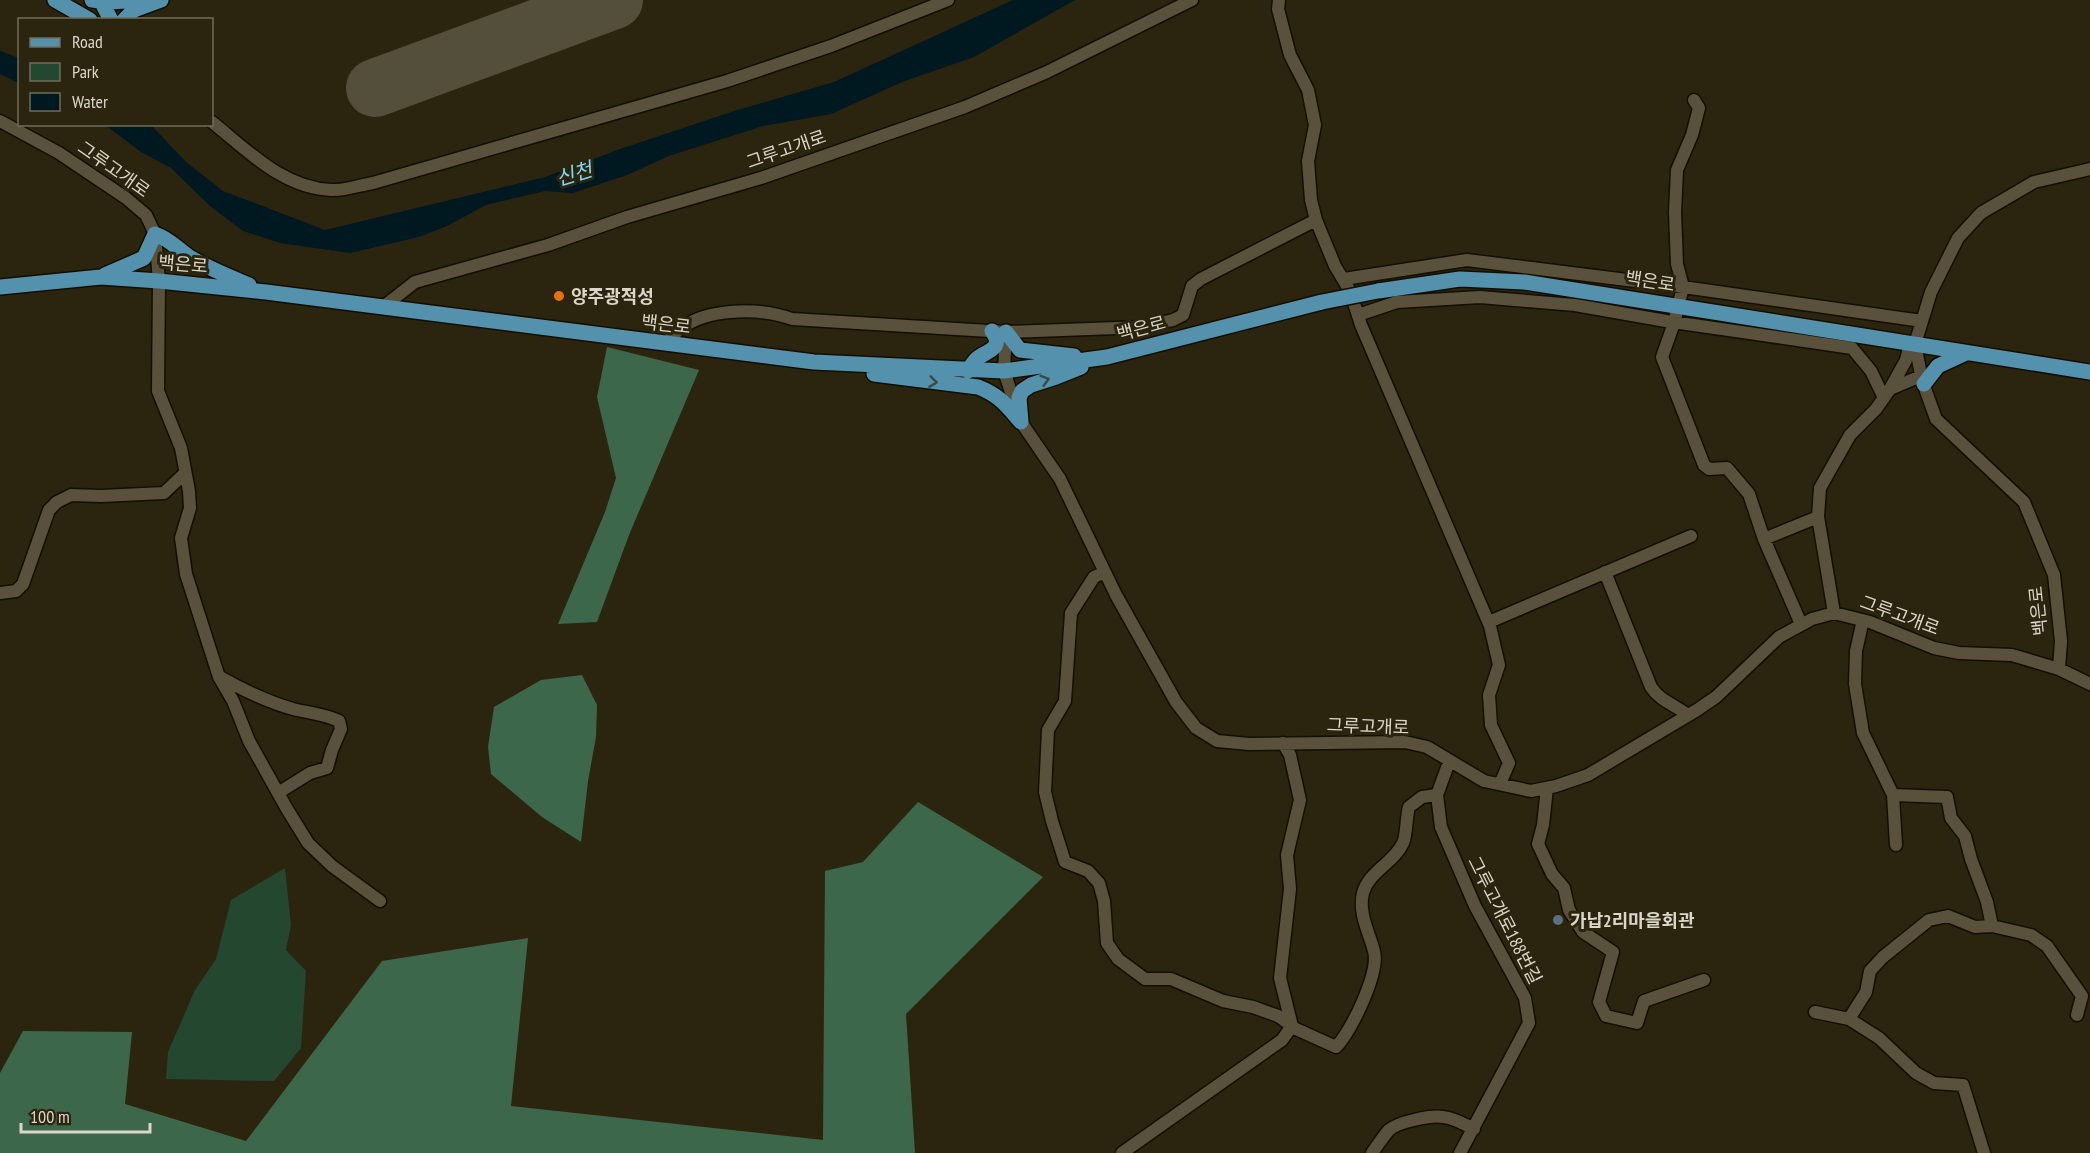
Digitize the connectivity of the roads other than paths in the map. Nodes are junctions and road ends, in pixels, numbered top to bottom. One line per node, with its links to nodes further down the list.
1 (55, 0): 8 (main road)
2 (139, 0): 7 (main road)
3 (162, 0): 10 (main road)
4 (948, 0): 13 (street)
5 (1192, 0): 24 (street, 그루고개로)
6 (1279, 0): 15 (street)
7 (97, 1): 9 (main road)
8 (86, 18)
9 (110, 18)
10 (126, 18)
11 (1694, 100): 21 (street)
12 (0, 121): 16 (street, 그루고개로)
13 (213, 123)
14 (2090, 170): 26 (street)
15 (1316, 220): 18 (street); 28 (street)
16 (155, 234): 17 (main road); 19 (street, 그루고개로); 22 (main road)
17 (100, 277): 19 (main road, 백은로); 20 (main road, 백은로)
18 (1344, 279): 21 (street); 25 (street)
19 (159, 281): 22 (main road, 백은로); 40 (street, 그루고개로)
20 (0, 287)
21 (1683, 287): 23 (street); 26 (street)
22 (266, 292): 24 (main road, 백은로)
23 (1678, 305): 27 (street); 29 (main road, 백은로); 32 (main road, 백은로, bridge)
24 (383, 307): 30 (main road, 백은로)
25 (1358, 315): 27 (street); 49 (street)
26 (1922, 321): 29 (street)
27 (1674, 323): 38 (street); 43 (street)
28 (999, 332): 30 (street); 32 (main road); 34 (main road); 35 (street)
29 (1912, 343): 31 (main road, 백은로); 37 (street, 백은로); 38 (street)
30 (665, 344): 33 (main road, 백은로)
31 (1967, 352): 36 (main road, 백은로); 37 (main road)
32 (1098, 359): 35 (main road, 백은로); 39 (main road, one-way to 32)
33 (814, 362): 34 (main road, 백은로); 39 (main road, one-way to 39)
34 (968, 370): 35 (main road, 백은로)
35 (1004, 371): 39 (street, 그루고개로)
36 (2090, 372)
37 (1922, 380): 38 (street); 51 (street, 백은로)
38 (1887, 394): 41 (street)
39 (1021, 422): 44 (street, 그루고개로)
40 (186, 473): 46 (street); 52 (street, 그루고개로)
41 (1818, 517): 43 (street); 47 (street)
42 (1690, 536): 45 (street)
43 (1764, 538): 50 (street)
44 (1105, 572): 55 (street, 그루고개로); 69 (street)
45 (1605, 572): 49 (street); 54 (street)
46 (0, 593)
47 (1834, 613): 48 (street, 그루고개로); 50 (street, 그루고개로)
48 (1863, 620): 51 (street, 그루고개로); 61 (street)
49 (1489, 622): 57 (street)
50 (1801, 624): 54 (street, 그루고개로)
51 (2059, 669): 53 (street, 그루고개로)
52 (219, 677): 59 (street, 그루고개로); 59 (street)
53 (2090, 684)
54 (1688, 715): 58 (street, 그루고개로)
55 (1283, 744): 56 (street, 그루고개로); 69 (street)
56 (1449, 762): 57 (street, 그루고개로); 60 (street, 그루고개로188번길)
57 (1500, 784): 58 (street, 그루고개로)
58 (1547, 788): 65 (street)
59 (278, 793): 63 (street, 그루고개로)
60 (1437, 795): 69 (street); 70 (street, 그루고개로188번길)
61 (1893, 795): 62 (street); 64 (street)
62 (1896, 845)
63 (380, 901)
64 (1992, 926): 67 (street); 68 (street)
65 (1704, 980)
66 (1815, 1012): 68 (street)
67 (2077, 1015)
68 (1849, 1018): 74 (street)
69 (1292, 1026): 71 (street)
70 (1474, 1129): 72 (street); 73 (street, 그루고개로188번길)
71 (1122, 1153)
72 (1372, 1153)
73 (1460, 1153)
74 (1984, 1153)

